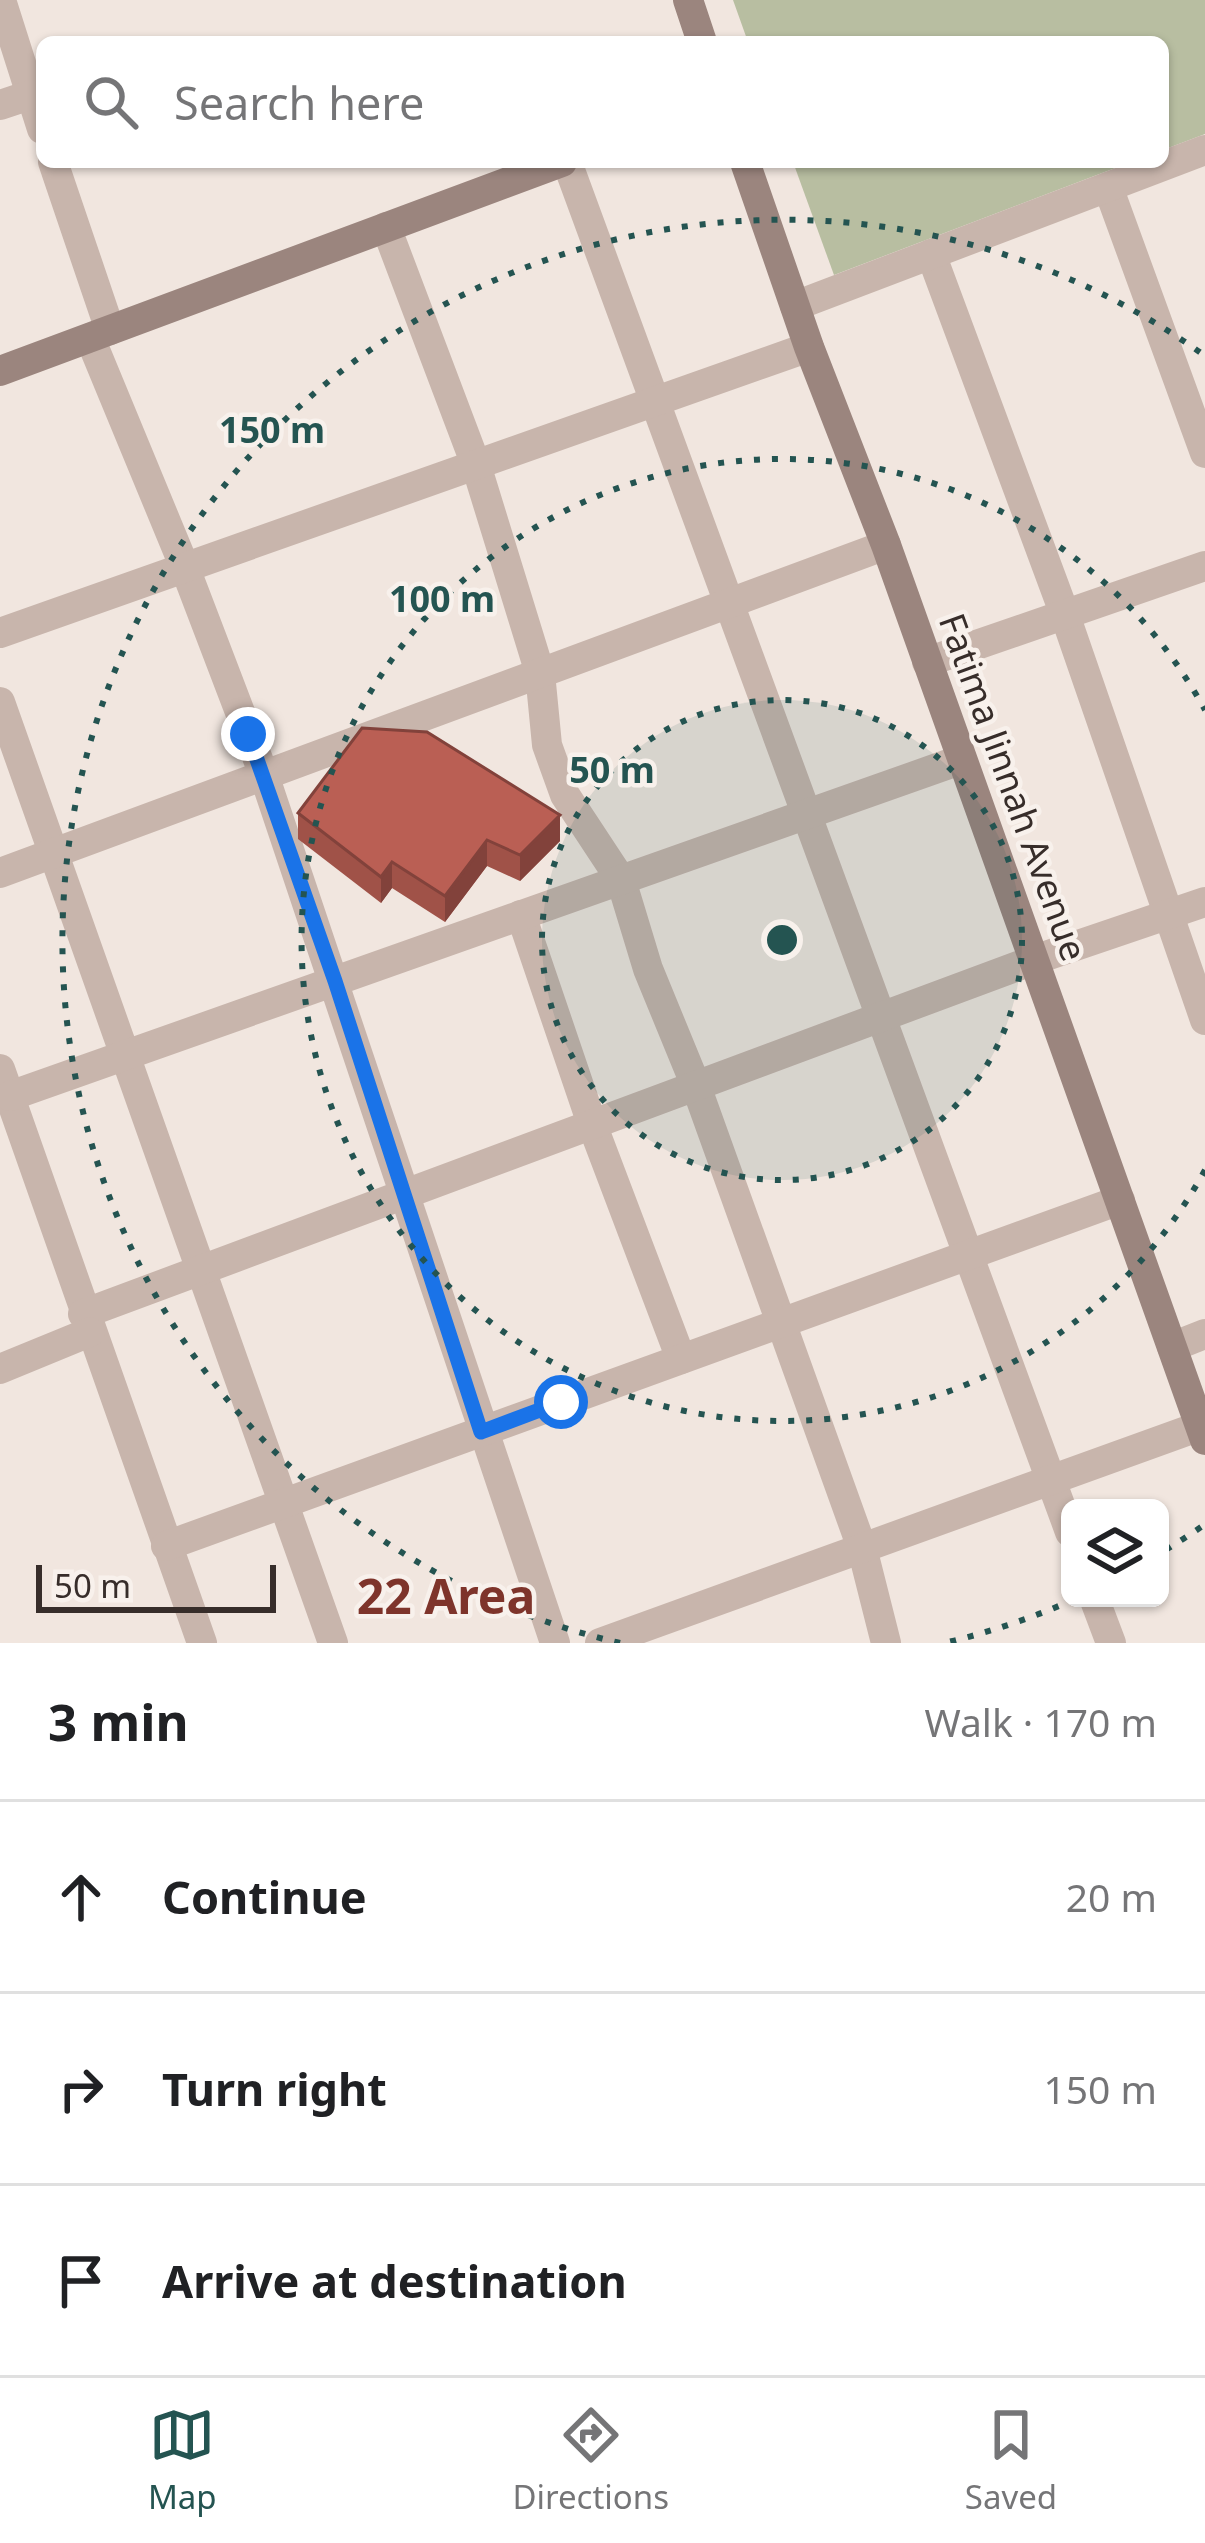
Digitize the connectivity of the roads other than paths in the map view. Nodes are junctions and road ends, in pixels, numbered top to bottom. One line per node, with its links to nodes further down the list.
1 (1, 0): 4 (street)
2 (688, 0): 3 (main road)
3 (700, 36)
4 (30, 94): 5 (street); 6 (street)
5 (0, 105)
6 (36, 112)
7 (1205, 150): 8 (street)
8 (1169, 164)
9 (55, 168): 18 (street)
10 (548, 168): 15 (main road)
11 (566, 168): 21 (street)
12 (747, 168): 17 (main road, Fatima Jinnah Avenue)
13 (1158, 168): 14 (street)
14 (1108, 187): 16 (street); 22 (street)
15 (386, 227): 18 (main road); 23 (street)
16 (931, 254): 17 (street); 28 (street)
17 (795, 306): 19 (main road, Fatima Jinnah Avenue)
18 (100, 334): 20 (main road); 26 (street)
19 (809, 346): 21 (street); 24 (main road, Fatima Jinnah Avenue)
20 (0, 371)
21 (655, 401): 23 (street); 27 (street)
22 (1205, 453)
23 (476, 465): 26 (street); 31 (street)
24 (886, 545): 27 (street); 30 (main road, Fatima Jinnah Avenue)
25 (1205, 566): 28 (street)
26 (185, 568): 29 (street); 34 (street)
27 (729, 603): 31 (street); 35 (street)
28 (1065, 615): 30 (street); 41 (street)
29 (0, 634)
30 (927, 662): 33 (main road, Fatima Jinnah Avenue)
31 (540, 673): 34 (street); 38 (street)
32 (0, 702): 36 (street)
33 (960, 760): 35 (street); 42 (main road, Fatima Jinnah Avenue)
34 (264, 775): 36 (street); 43 (street)
35 (807, 815): 38 (street); 44 (street)
36 (53, 853): 37 (street); 46 (street)
37 (0, 873)
38 (621, 880): 40 (street); 48 (street)
39 (1205, 902): 41 (street)
40 (521, 915): 43 (street); 49 (street)
41 (1166, 916): 42 (street); 45 (street)
42 (1034, 960): 44 (street); 51 (main road, Fatima Jinnah Avenue)
43 (335, 981): 46 (street); 50 (street)
44 (881, 1017): 48 (street); 52 (street)
45 (1205, 1020)
46 (124, 1055): 47 (street); 53 (street)
47 (5, 1083): 55 (street)
48 (696, 1086): 49 (street); 54 (street)
49 (592, 1124): 50 (street); 58 (street)
50 (404, 1194): 53 (street); 60 (street)
51 (1120, 1201): 52 (street); 57 (main road, Fatima Jinnah Avenue)
52 (969, 1255): 54 (street); 62 (street)
53 (200, 1270): 55 (street); 63 (street)
54 (783, 1322): 58 (street); 66 (street)
55 (87, 1323): 59 (street); 65 (street)
56 (1205, 1334): 57 (street)
57 (1172, 1347): 61 (main road, Fatima Jinnah Avenue)
58 (681, 1359): 60 (street)
59 (0, 1369)
60 (481, 1432): 63 (street); 70 (street)
61 (1203, 1433): 62 (street)
62 (1051, 1480): 64 (street); 66 (street)
63 (283, 1504): 65 (street); 69 (street)
64 (1061, 1507)
65 (166, 1546): 68 (street)
66 (862, 1548): 71 (street); 72 (street)
67 (1097, 1607): 73 (street)
68 (202, 1643)
69 (333, 1643)
70 (555, 1643)
71 (600, 1643)
72 (886, 1643)
73 (1111, 1643)

